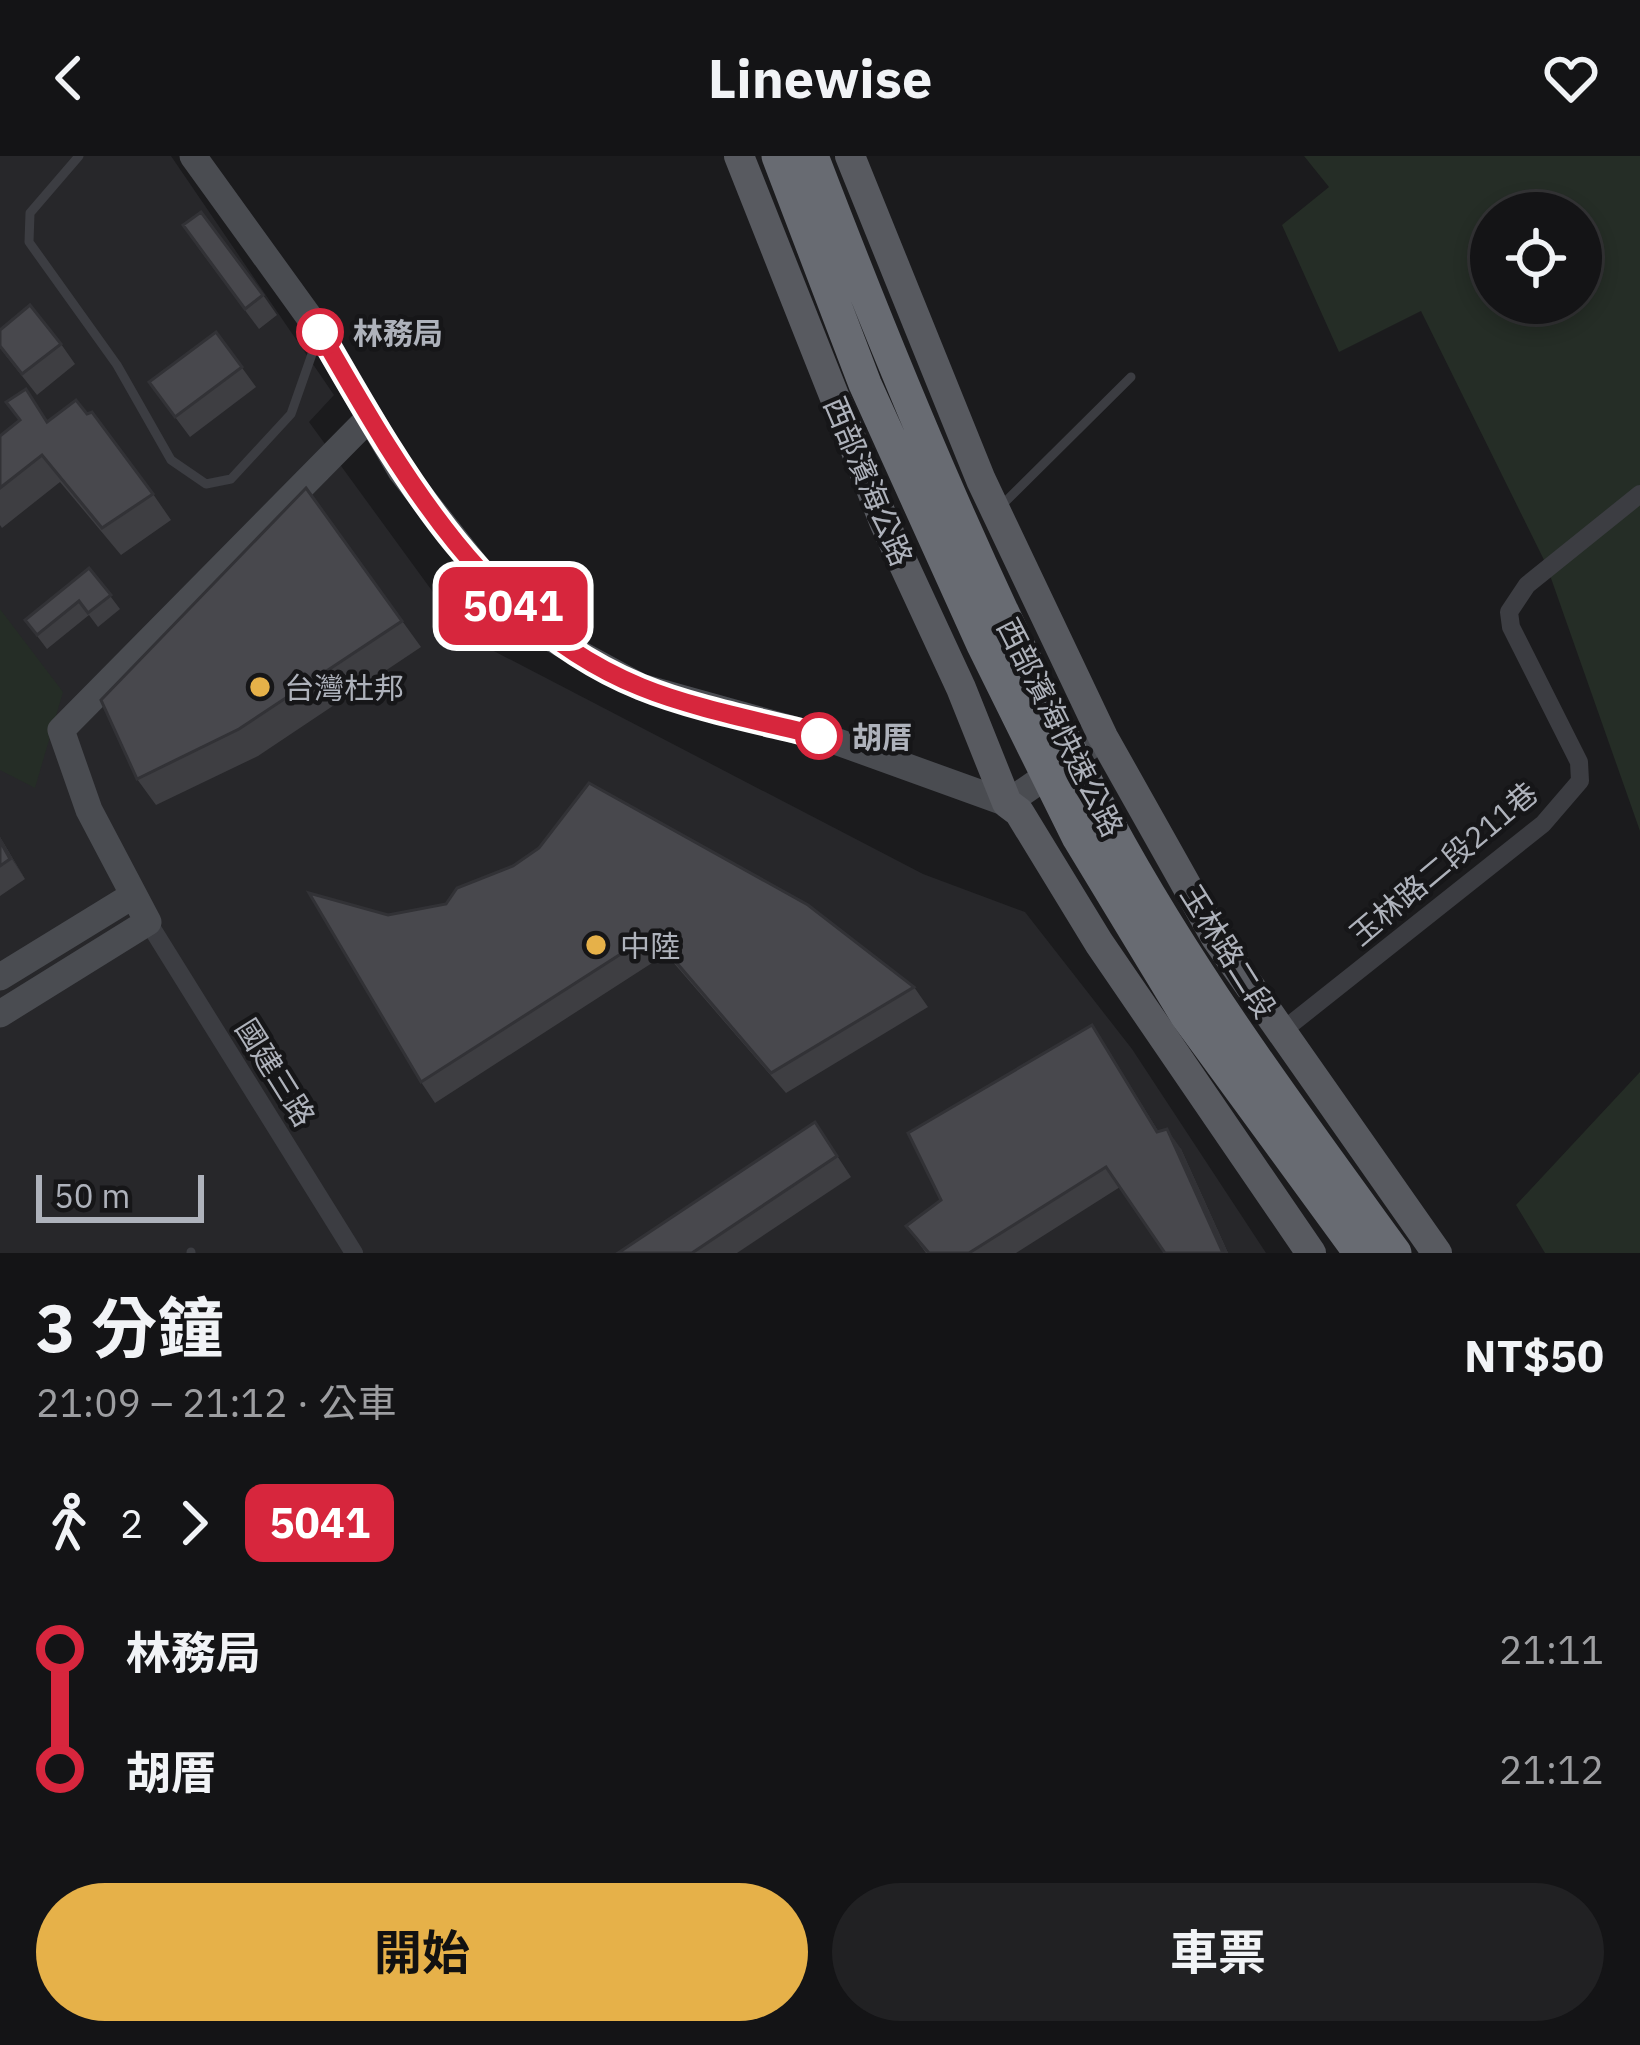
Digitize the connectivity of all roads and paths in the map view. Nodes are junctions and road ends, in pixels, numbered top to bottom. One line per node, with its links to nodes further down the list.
1 (79, 156): 7 (lane)
2 (193, 156): 7 (street)
3 (739, 156): 17 (main road, 西部濱海公路)
4 (778, 156): 23 (highway, 西部濱海快速公路)
5 (812, 156): 23 (highway, 西部濱海快速公路)
6 (850, 156): 11 (main road)
7 (320, 332): 9 (street)
8 (1131, 376): 11 (lane)
9 (369, 418): 17 (street); 18 (street)
10 (1640, 494): 22 (street, 玉林路二段211巷)
11 (996, 511): 12 (main road)
12 (1013, 546): 13 (lane); 16 (main road)
13 (965, 568)
14 (1007, 653): 15 (lane)
15 (1028, 695)
16 (1103, 736): 17 (street); 22 (main road, 玉林路二段)
17 (1006, 803): 25 (main road)
18 (132, 896): 19 (street); 20 (street)
19 (148, 922): 21 (street); 24 (street, 國建三路)
20 (0, 977)
21 (0, 1014)
22 (1281, 1032): 26 (main road, 玉林路二段)
23 (1380, 1249)
24 (354, 1253)
25 (1311, 1253)
26 (1437, 1253)

